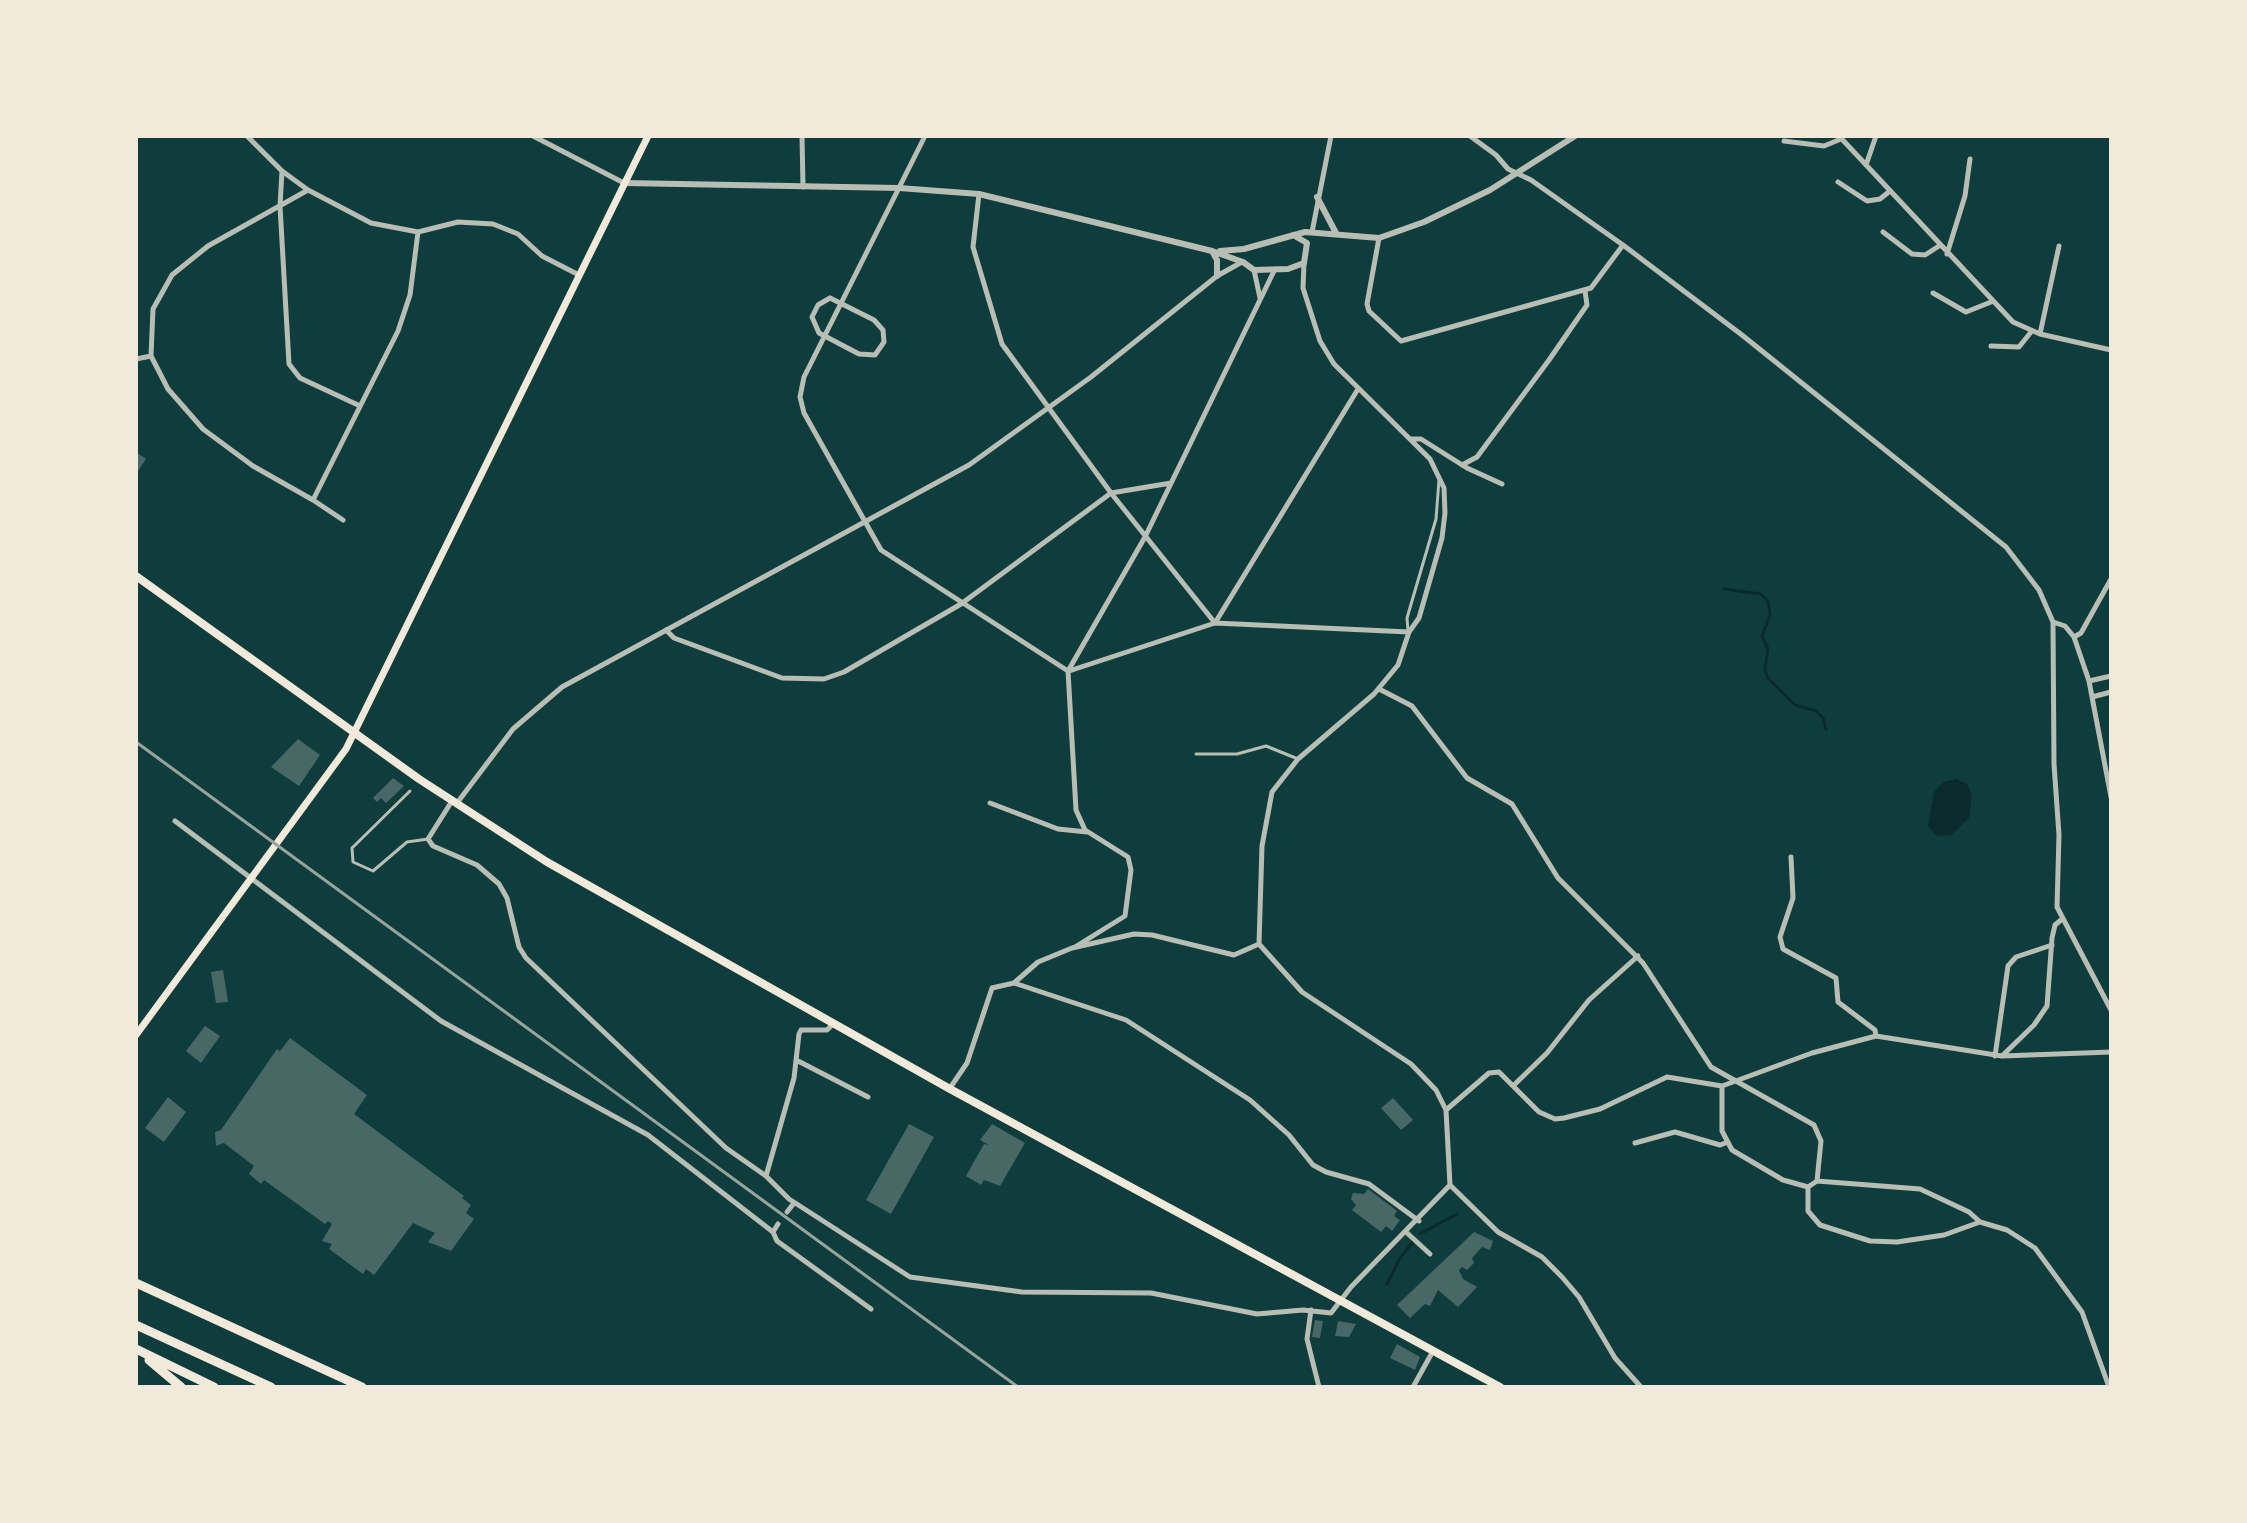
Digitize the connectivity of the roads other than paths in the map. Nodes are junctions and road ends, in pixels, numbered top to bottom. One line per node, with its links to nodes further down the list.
1 (247, 136): 14 (street)
2 (533, 136): 17 (street)
3 (648, 136): 17 (main road)
4 (802, 136): 18 (street)
5 (925, 136): 19 (street)
6 (1331, 136): 23 (street)
7 (1470, 136): 15 (street)
8 (1575, 136): 15 (street)
9 (1876, 136): 13 (street)
10 (1840, 137): 11 (street); 13 (street)
11 (1784, 141)
12 (1970, 159): 37 (street)
13 (1866, 166): 21 (street)
14 (282, 171): 20 (street); 24 (street)
15 (1521, 174): 30 (street); 31 (street)
16 (1838, 182): 21 (street)
17 (624, 183): 18 (street); 43 (main road)
18 (803, 188): 19 (street)
19 (899, 188): 22 (street); 50 (street)
20 (308, 190): 24 (street); 25 (street)
21 (1890, 191): 32 (street)
22 (979, 194): 36 (street); 60 (street)
23 (1317, 197): 26 (street); 28 (street)
24 (280, 206): 56 (street); 59 (street)
25 (418, 232): 43 (street); 59 (street)
26 (1312, 232): 28 (street); 29 (street); 35 (street)
27 (1883, 232): 32 (street)
28 (1336, 233): 30 (street)
29 (1293, 235): 34 (street); 35 (street)
30 (1379, 238): 46 (street)
31 (1623, 245): 46 (street); 74 (street)
32 (1939, 246): 37 (street)
33 (2059, 246): 52 (street)
34 (1244, 249): 36 (street); 38 (street)
35 (1308, 249): 39 (street)
36 (1212, 251): 38 (street); 44 (street)
37 (1947, 254): 49 (street)
38 (1243, 262): 42 (street); 44 (street)
39 (1304, 263): 41 (street); 45 (street)
40 (1275, 269): 41 (street); 42 (street); 48 (street)
41 (1288, 269): 45 (street)
42 (1254, 270): 48 (street)
43 (579, 275): 85 (main road)
44 (1217, 276): 60 (street)
45 (1302, 281): 58 (street)
46 (1585, 291): 62 (street)
47 (1933, 293): 49 (street)
48 (1260, 299): 64 (street)
49 (1991, 302): 51 (street)
50 (844, 304): 53 (street); 53 (street); 53 (street)
51 (2031, 332): 52 (street); 54 (street)
52 (2040, 334): 55 (street)
53 (826, 337): 68 (street)
54 (1991, 346)
55 (2111, 350)
56 (151, 356): 57 (street); 67 (street)
57 (136, 359)
58 (1358, 389): 61 (street); 75 (street)
59 (358, 405): 67 (street)
60 (1049, 408): 66 (street); 68 (street)
61 (1411, 439): 62 (street); 63 (street)
62 (1462, 465): 65 (street)
63 (1440, 476): 77 (lane); 77 (street)
64 (1171, 483): 66 (street); 70 (street)
65 (1502, 484)
66 (1111, 493): 70 (street); 73 (street)
67 (313, 500): 69 (street)
68 (867, 519): 73 (street); 76 (street)
69 (343, 520)
70 (1145, 537): 75 (street); 79 (street)
71 (136, 576): 85 (main road)
72 (2111, 579): 78 (street)
73 (961, 604): 76 (street); 79 (street)
74 (2053, 622): 78 (street); 97 (street)
75 (1215, 623): 77 (street); 79 (street)
76 (666, 630): 90 (street)
77 (1409, 632): 82 (street)
78 (2074, 637): 81 (street)
79 (1068, 671): 93 (street)
80 (2111, 676): 81 (street)
81 (2089, 681): 84 (street)
82 (1379, 689): 87 (street); 101 (street)
83 (2111, 692): 84 (street)
84 (2092, 697): 89 (street)
85 (354, 731): 90 (main road); 96 (main road)
86 (1196, 754): 87 (lane)
87 (1298, 759): 98 (street)
88 (410, 791): 94 (lane)
89 (2111, 797)
90 (454, 802): 94 (street); 104 (main road)
91 (990, 803): 93 (street)
92 (175, 821): 96 (street)
93 (1087, 832): 100 (street)
94 (428, 839): 118 (street)
95 (1791, 857): 106 (street)
96 (254, 873): 105 (main road); 127 (street)
97 (2061, 920): 99 (street); 103 (street)
98 (1259, 944): 100 (street); 115 (street)
99 (2052, 945): 108 (street); 108 (street)
100 (1072, 948): 102 (street)
101 (1638, 956): 110 (street); 111 (street)
102 (1014, 983): 113 (street); 124 (street)
103 (2111, 1010)
104 (834, 1022): 109 (street); 113 (main road)
105 (136, 1035)
106 (1876, 1036): 108 (street); 110 (street)
107 (2111, 1052): 108 (street)
108 (1998, 1056)
109 (798, 1061): 114 (street); 118 (street)
110 (1740, 1082): 112 (street); 119 (street)
111 (1514, 1085): 112 (street); 115 (street)
112 (1722, 1086): 116 (street)
113 (950, 1089): 131 (main road)
114 (868, 1097)
115 (1446, 1110): 120 (street)
116 (1728, 1142): 117 (street); 121 (street)
117 (1635, 1143)
118 (766, 1176): 122 (street)
119 (1817, 1181): 121 (street); 125 (street)
120 (1450, 1185): 124 (street); 144 (street)
121 (1808, 1187): 125 (street)
122 (794, 1203): 123 (street); 133 (street)
123 (787, 1212)
124 (1419, 1221): 128 (street)
125 (1980, 1222): 145 (street)
126 (778, 1224): 127 (street)
127 (773, 1232): 132 (street)
128 (1406, 1232): 129 (street); 131 (street)
129 (1430, 1254)
130 (136, 1283): 140 (highway)
131 (1341, 1302): 133 (street); 136 (main road)
132 (871, 1309)
133 (1311, 1310): 141 (street)
134 (136, 1325): 139 (highway)
135 (136, 1350): 137 (highway); 138 (highway)
136 (1433, 1351): 142 (street); 143 (main road)
137 (181, 1387)
138 (214, 1387)
139 (271, 1387)
140 (362, 1387)
141 (1319, 1387)
142 (1413, 1387)
143 (1500, 1387)
144 (1641, 1387)
145 (2109, 1387)

